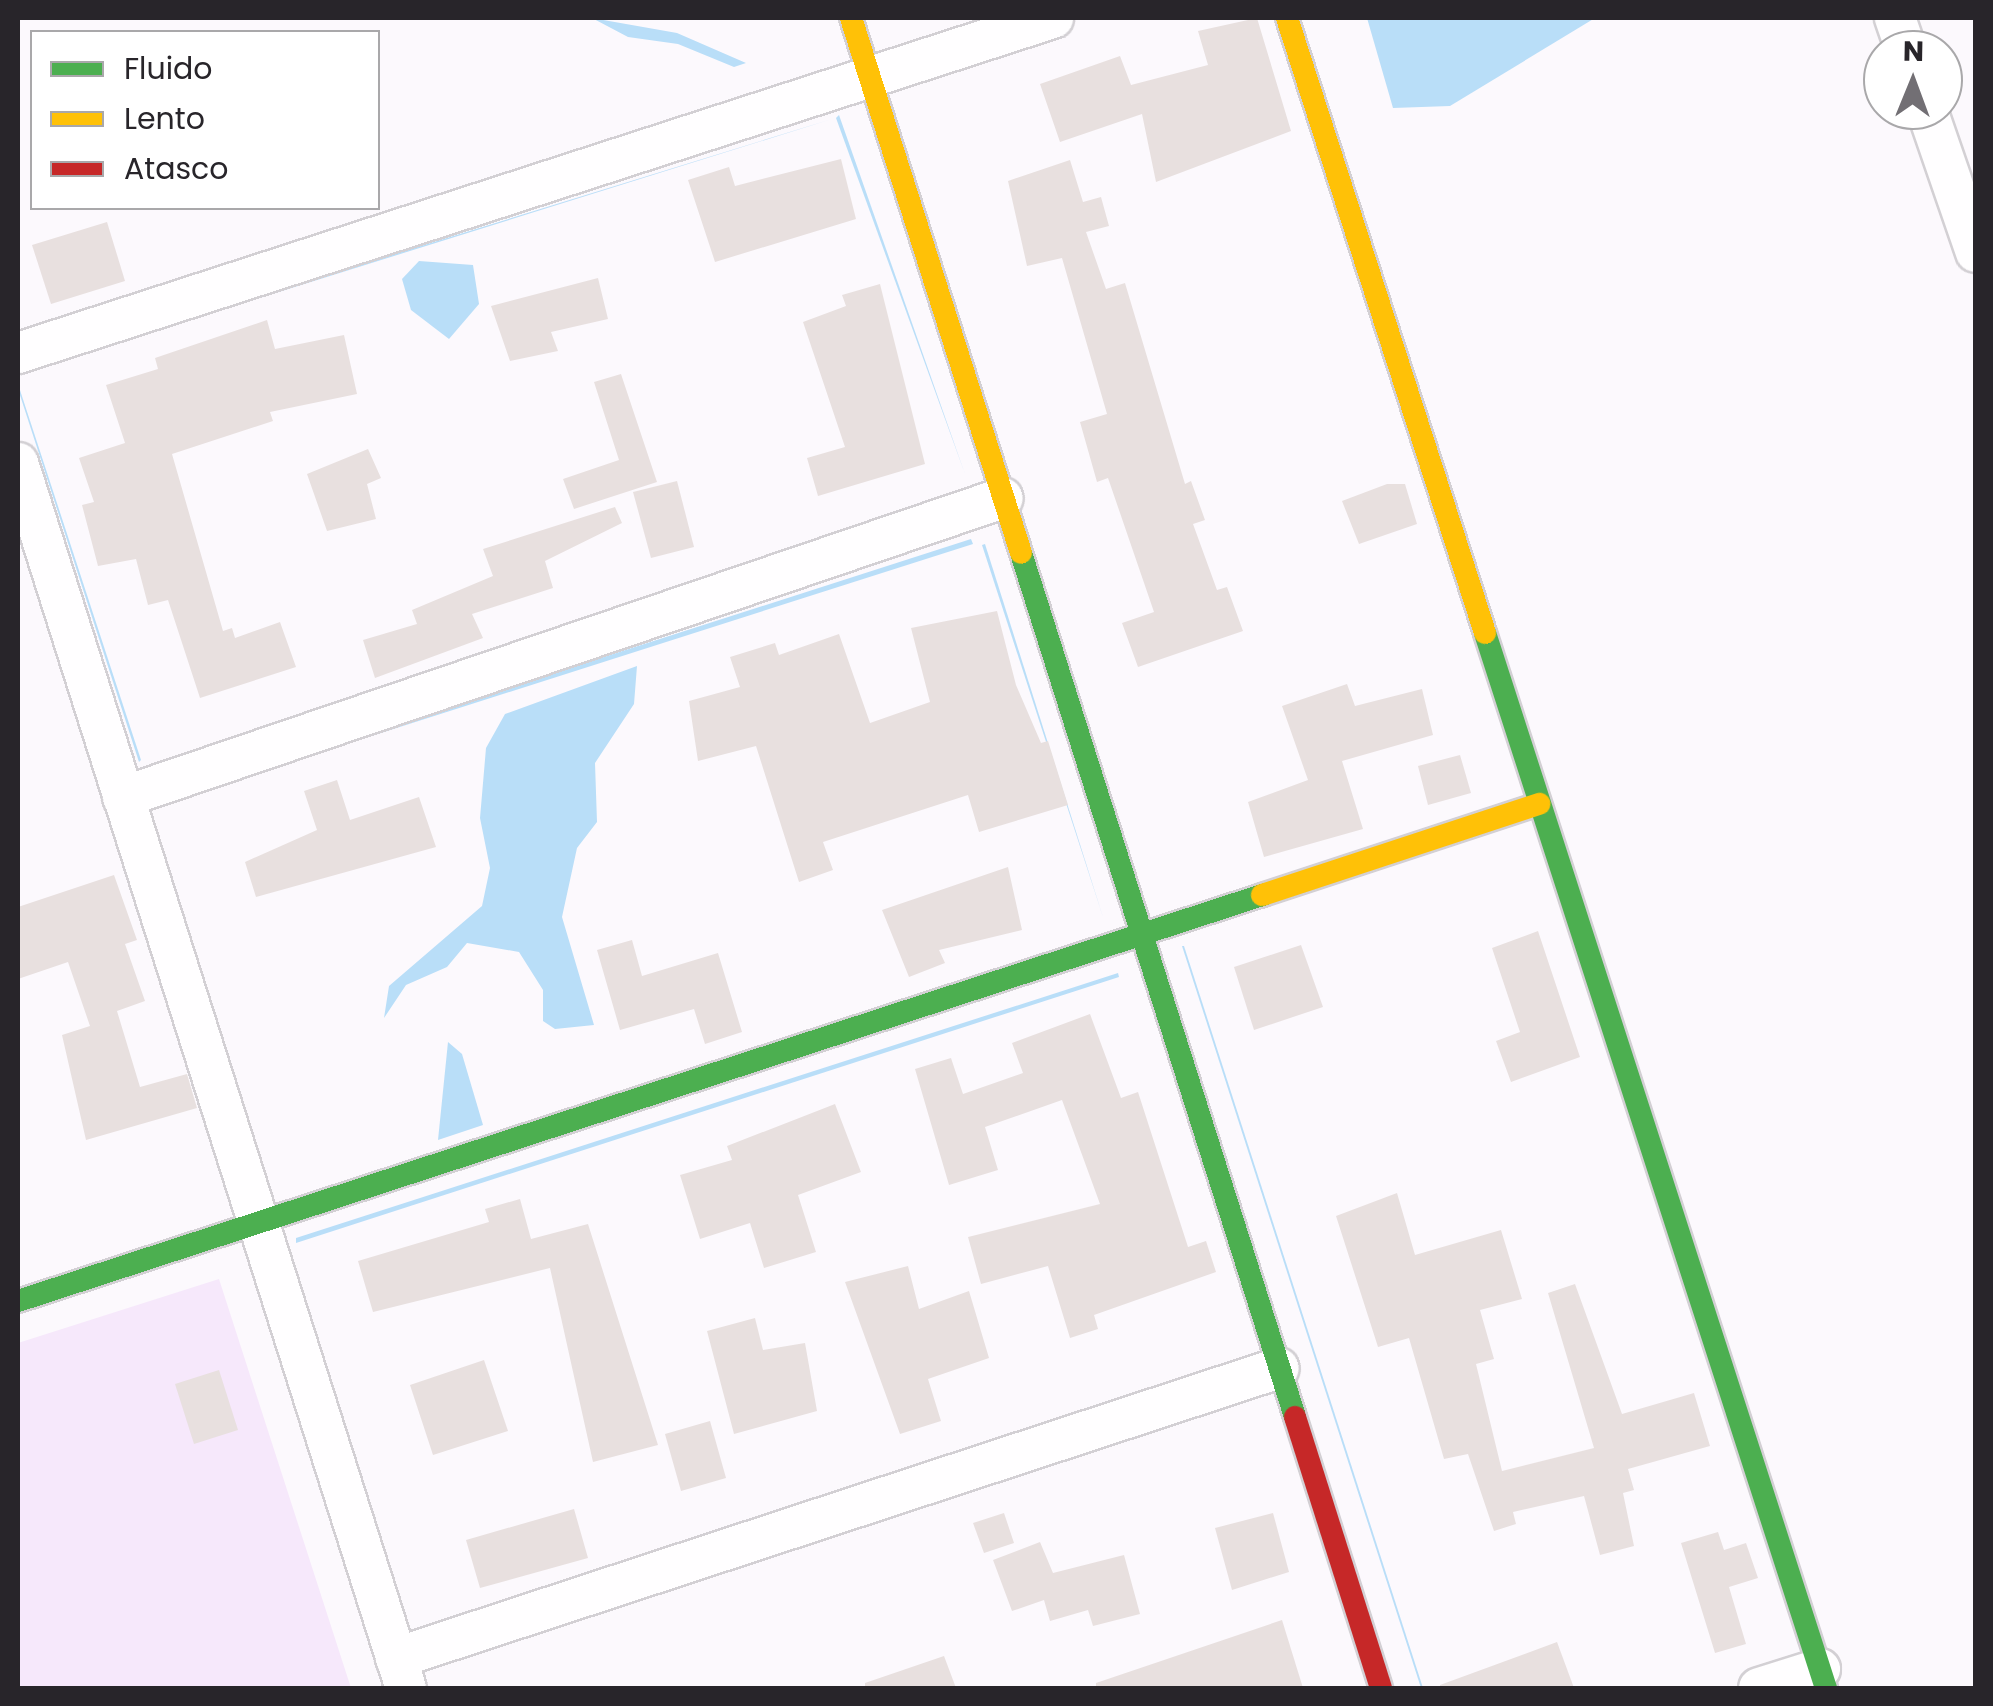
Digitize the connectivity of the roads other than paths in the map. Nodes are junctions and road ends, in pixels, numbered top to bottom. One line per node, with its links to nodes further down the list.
1 (851, 18): 4 (street)
2 (1053, 18): 4 (street)
3 (1287, 18): 11 (street)
4 (870, 76): 7 (street); 9 (street)
5 (1934, 130): 6 (street)
6 (1976, 252)
7 (18, 353)
8 (18, 463): 10 (street)
9 (1003, 498): 10 (street); 12 (street)
10 (123, 796): 13 (street)
11 (1538, 804): 12 (street); 17 (street)
12 (1142, 934): 13 (street); 15 (street)
13 (258, 1222): 14 (street); 16 (street)
14 (18, 1301)
15 (1279, 1368): 16 (street); 18 (street)
16 (401, 1673)
17 (1823, 1679): 19 (street)
18 (1380, 1688)
19 (1759, 1688)

